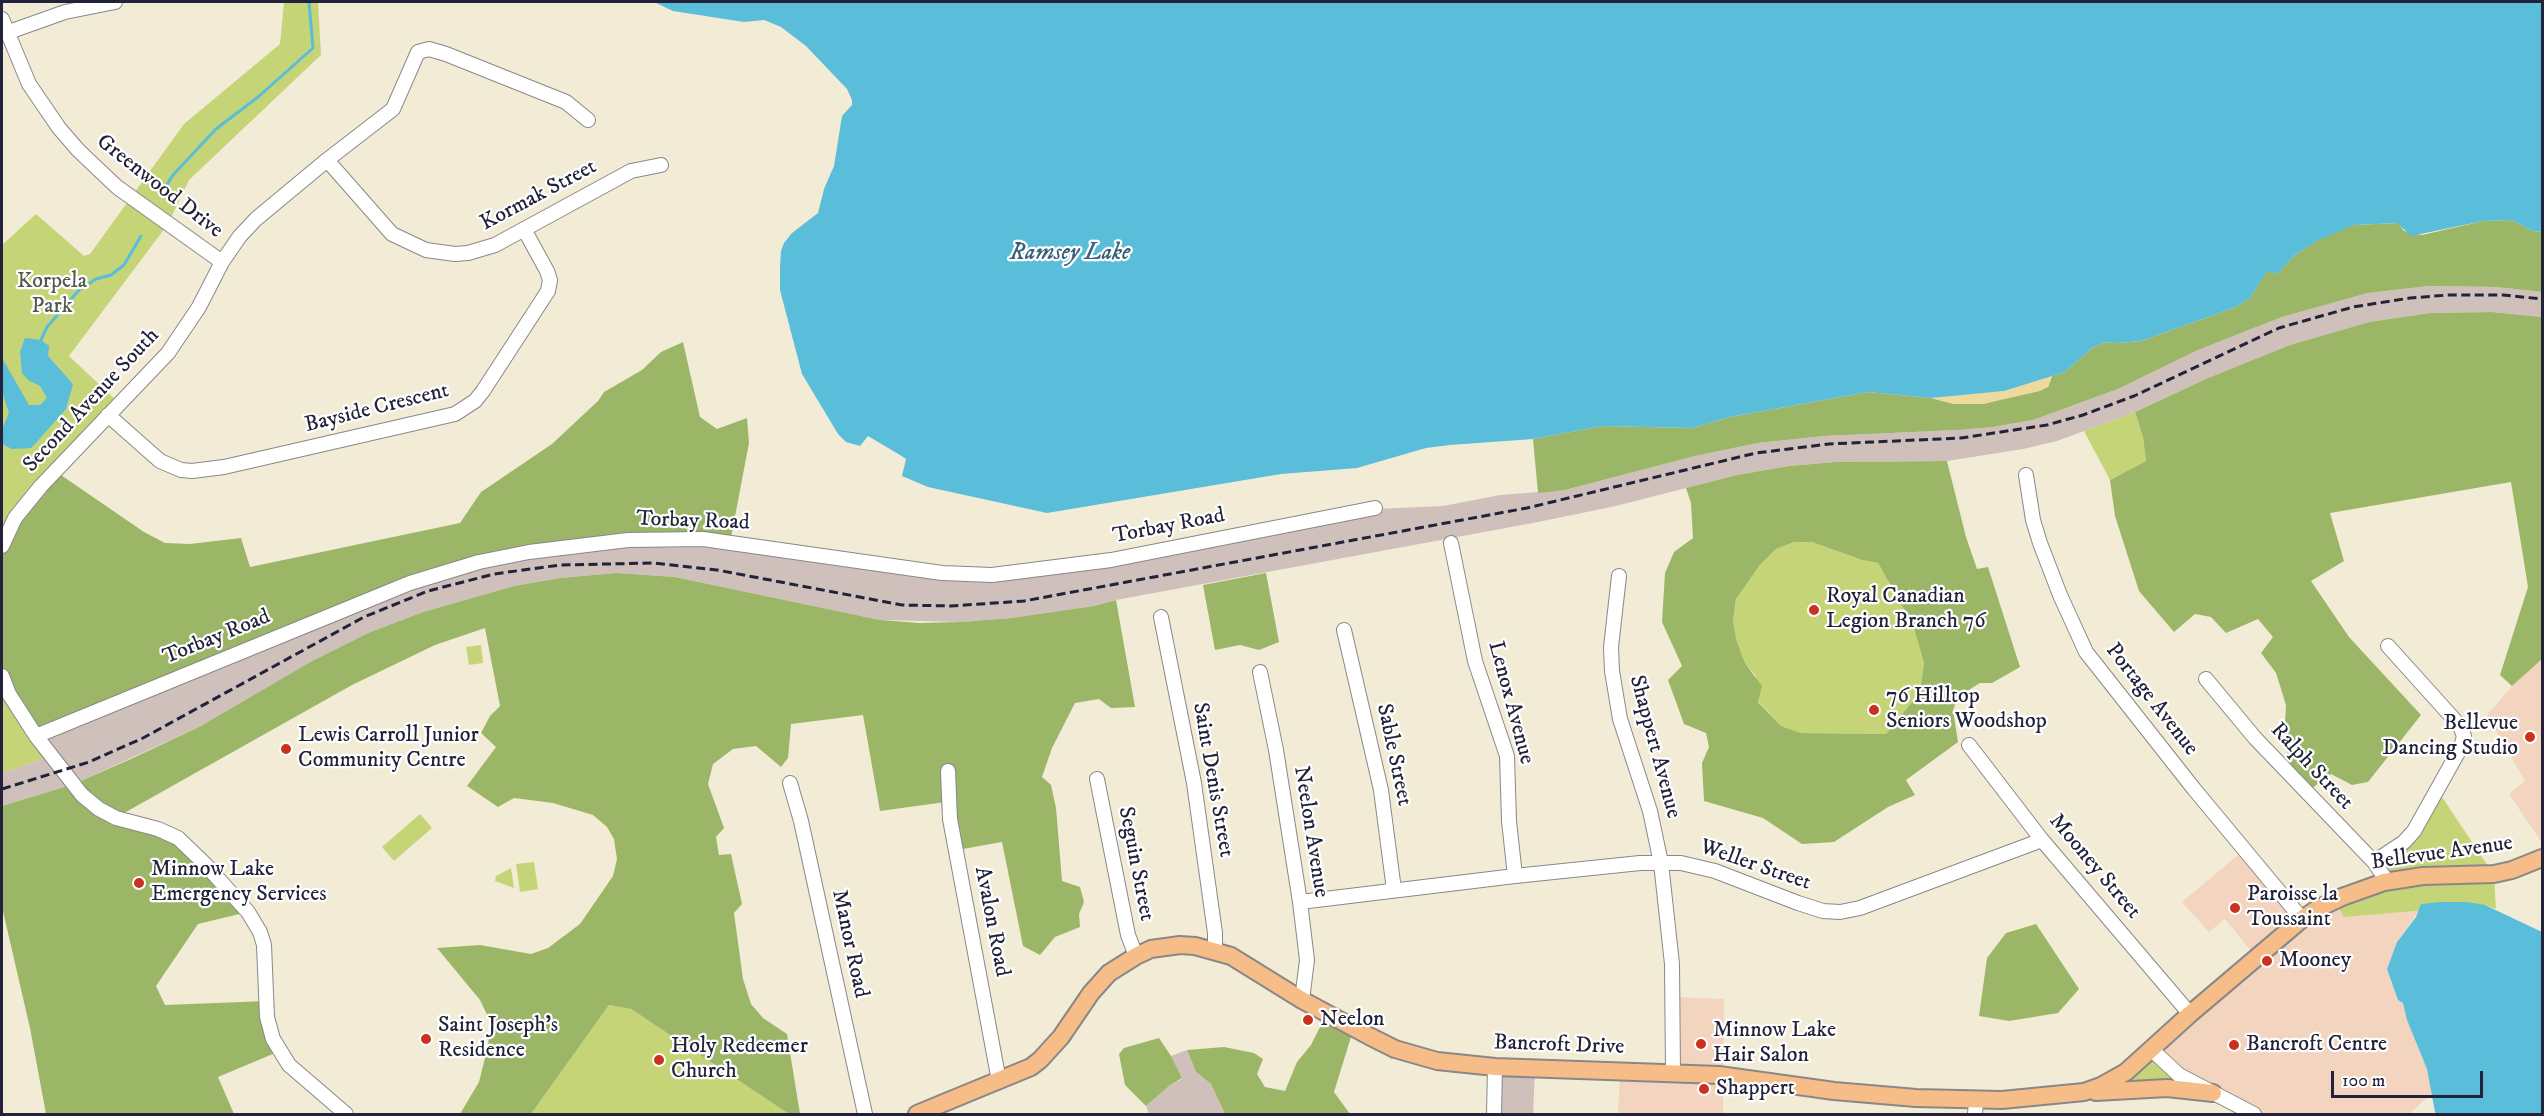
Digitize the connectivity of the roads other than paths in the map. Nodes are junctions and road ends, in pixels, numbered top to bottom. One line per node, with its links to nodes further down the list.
1 (115, 2): 3 (street)
2 (2, 19): 3 (street, Greenwood Drive)
3 (6, 33): 8 (street, Greenwood Drive)
4 (588, 120): 5 (street, Second Avenue South)
5 (327, 160): 7 (street, Kormak Street); 8 (street, Second Avenue South)
6 (661, 165): 7 (street, Kormak Street)
7 (525, 229): 9 (street, Bayside Crescent)
8 (222, 262): 9 (street, Second Avenue South)
9 (108, 415): 13 (street, Second Avenue South)
10 (2026, 475): 34 (street, Portage Avenue)
11 (1375, 508): 21 (street, Torbay Road)
12 (1451, 543): 30 (street, Lenox Avenue)
13 (2, 546)
14 (1620, 576): 29 (street, Shappert Avenue)
15 (1161, 617): 35 (street, Saint Denis Street)
16 (1344, 630): 32 (street, Sable Street)
17 (2388, 646): 28 (street)
18 (1260, 672): 33 (street, Neelon Avenue)
19 (2, 676): 21 (street)
20 (2206, 679): 28 (street, Ralph Street)
21 (36, 736): 46 (street)
22 (1969, 746): 26 (street, Mooney Street)
23 (948, 771): 42 (street, Avalon Road)
24 (1097, 780): 36 (street, Seguin Street)
25 (790, 783): 47 (street, Manor Road)
26 (2042, 840): 29 (street, Weller Street); 38 (street, Mooney Street)
27 (2542, 858): 31 (main road, Bellevue Avenue)
28 (2374, 862): 31 (street, Ralph Street)
29 (1661, 863): 30 (street, Weller Street); 41 (street, Shappert Avenue)
30 (1515, 876): 32 (street, Weller Street)
31 (2387, 881): 34 (main road, Bellevue Avenue)
32 (1394, 891): 33 (street, Weller Street)
33 (1300, 902): 37 (street, Neelon Avenue)
34 (2302, 919): 38 (main road, Bellevue Avenue)
35 (1215, 951): 36 (main road, Bancroft Drive); 37 (main road, Bancroft Drive)
36 (1136, 956): 42 (main road, Bancroft Drive)
37 (1302, 1000): 40 (main road, Bancroft Drive)
38 (2190, 1014): 39 (main road, Bellevue Avenue)
39 (2151, 1049): 43 (main road, Bancroft Drive); 44 (street)
40 (1496, 1067): 41 (main road, Bancroft Drive); 49 (street)
41 (1673, 1073): 45 (main road, Bancroft Drive)
42 (999, 1081): 48 (main road, Bancroft Drive)
43 (2084, 1092): 44 (main road); 45 (main road, Bancroft Drive)
44 (2213, 1093): 50 (street)
45 (1976, 1108)
46 (346, 1114)
47 (865, 1114)
48 (917, 1114)
49 (1494, 1114)
50 (2254, 1114)

